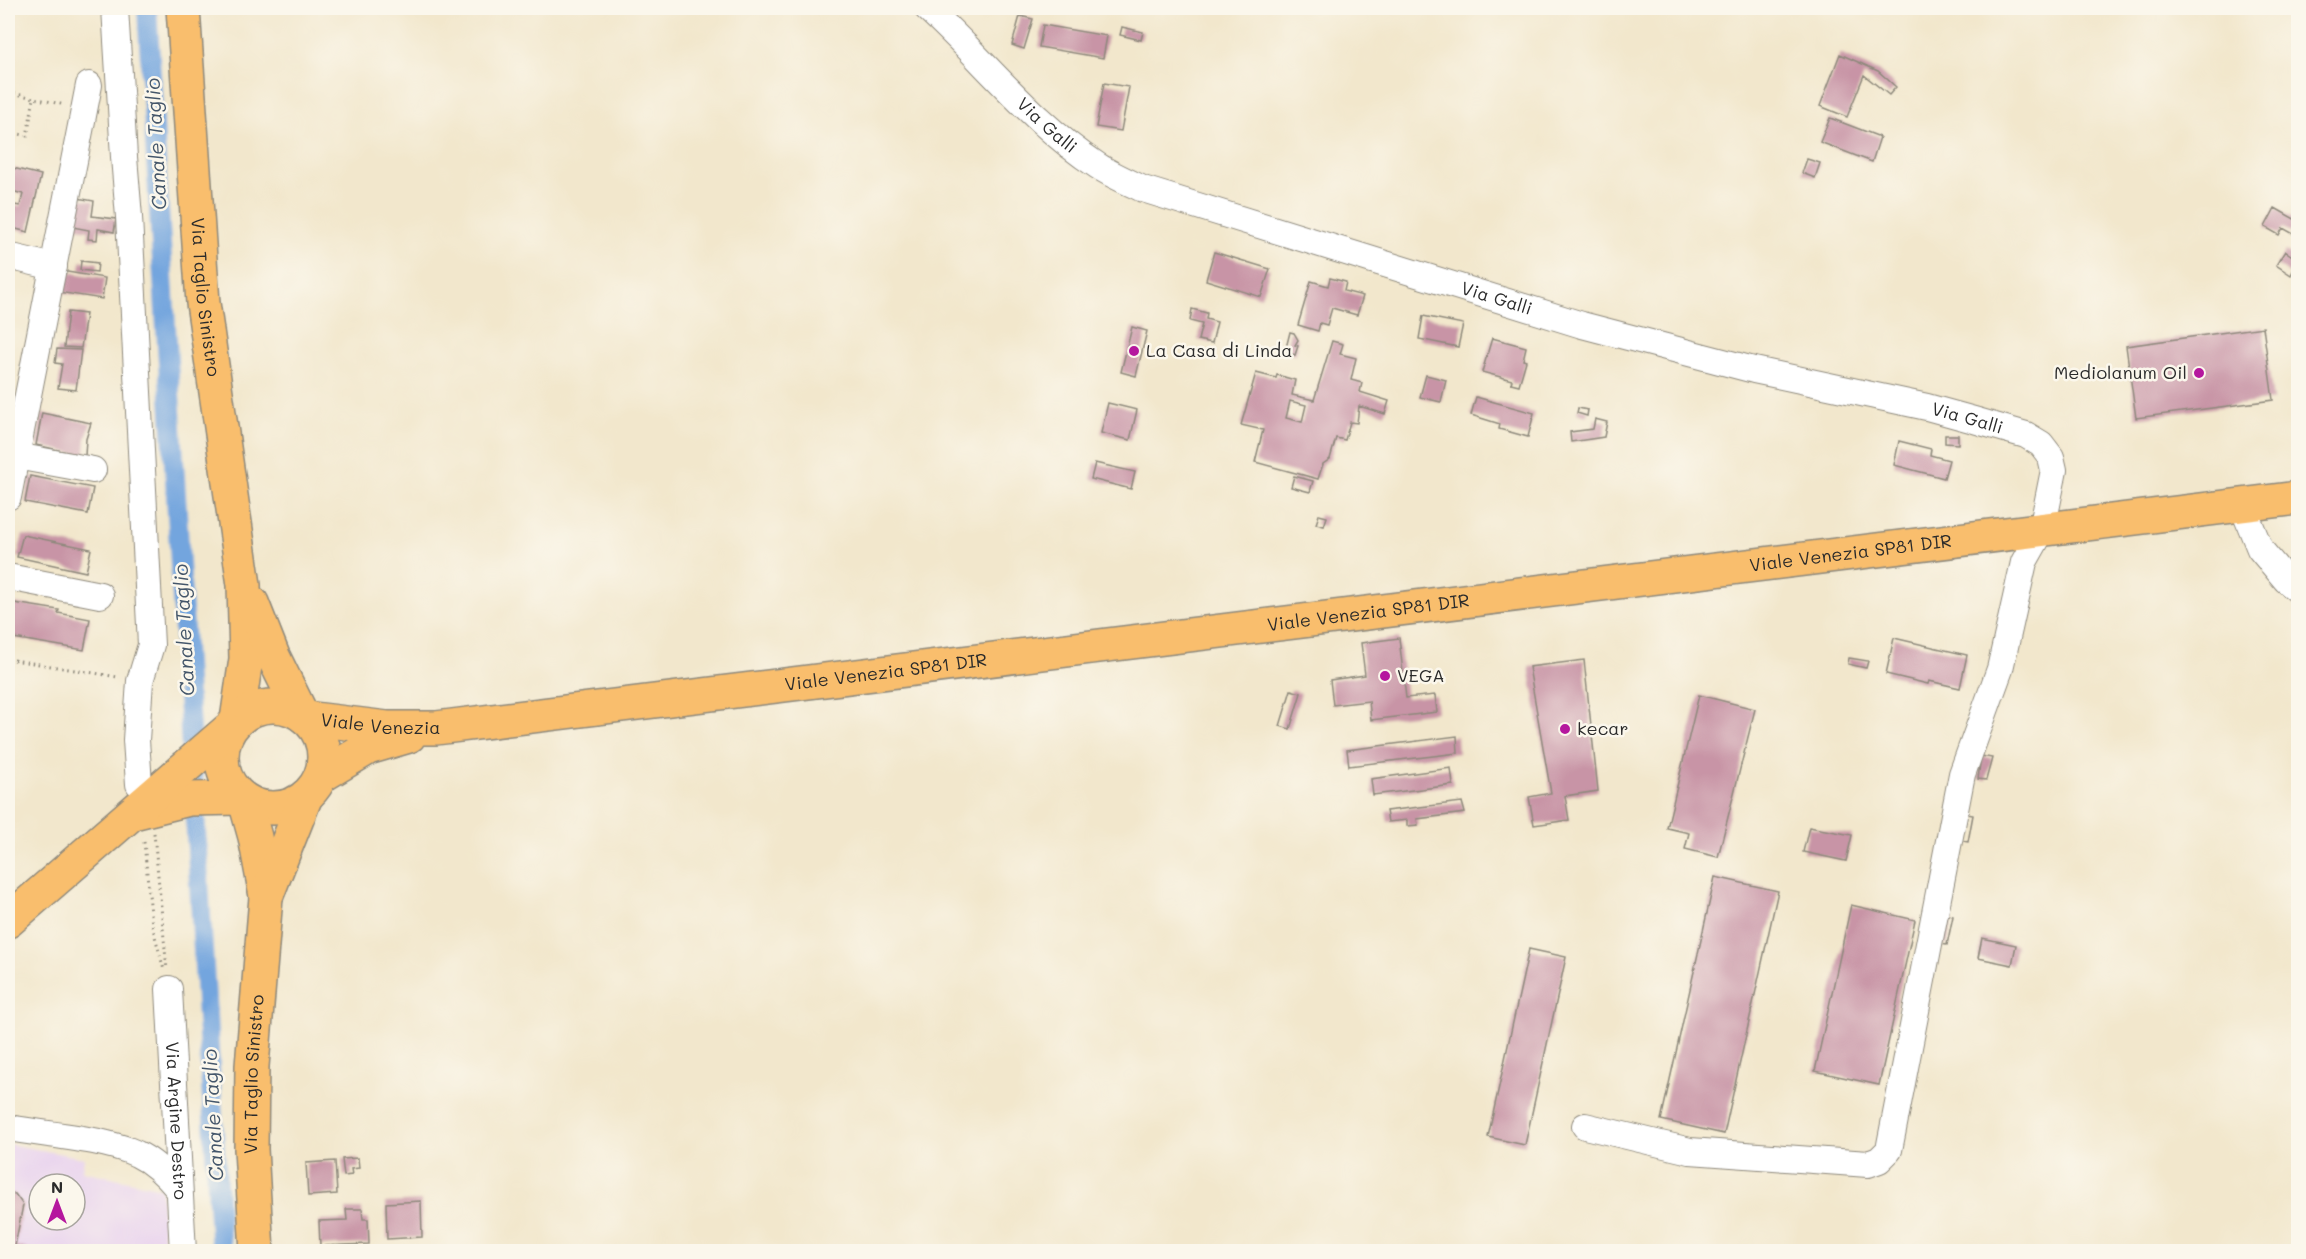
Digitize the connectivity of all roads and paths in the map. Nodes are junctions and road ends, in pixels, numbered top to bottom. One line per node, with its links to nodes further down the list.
1 (115, 8): 21 (street)
2 (183, 8): 17 (main road, Via Taglio Sinistro)
3 (927, 8): 15 (street, Via Galli)
4 (8, 92): 6 (path)
5 (87, 97): 6 (path); 9 (street)
6 (34, 98): 7 (path)
7 (8, 169)
8 (8, 256): 9 (street)
9 (54, 267): 10 (street)
10 (16, 456): 11 (street); 12 (street)
11 (93, 470)
12 (8, 497)
13 (2298, 498): 14 (main road, Viale Venezia SP81 DIR)
14 (2242, 505): 15 (main road, Viale Venezia SP81 DIR); 18 (street)
15 (2042, 530): 23 (main road, Viale Venezia SP81 DIR); 31 (street, Via Galli)
16 (8, 577): 19 (street)
17 (244, 585): 22 (main road, Via Taglio Sinistro); 24 (main road, Via Taglio Sinistro)
18 (2298, 590)
19 (100, 595)
20 (8, 659): 21 (path)
21 (140, 681): 27 (street)
22 (304, 716): 23 (main road, Viale Venezia); 24 (main road); 25 (main road)
23 (436, 728): 25 (main road, Viale Venezia)
24 (224, 732): 26 (main road); 27 (main road)
25 (313, 786): 26 (main road); 28 (main road, Via Taglio Sinistro)
26 (237, 799): 27 (main road); 28 (main road, Via Taglio Sinistro)
27 (150, 808): 29 (main road); 30 (path); 30 (path)
28 (267, 897): 35 (main road, Via Taglio Sinistro)
29 (8, 921)
30 (169, 989): 33 (street, Via Argine Destro)
31 (1585, 1126)
32 (8, 1128): 33 (street)
33 (179, 1190): 34 (street, Via Argine Destro)
34 (183, 1251)
35 (257, 1251)

